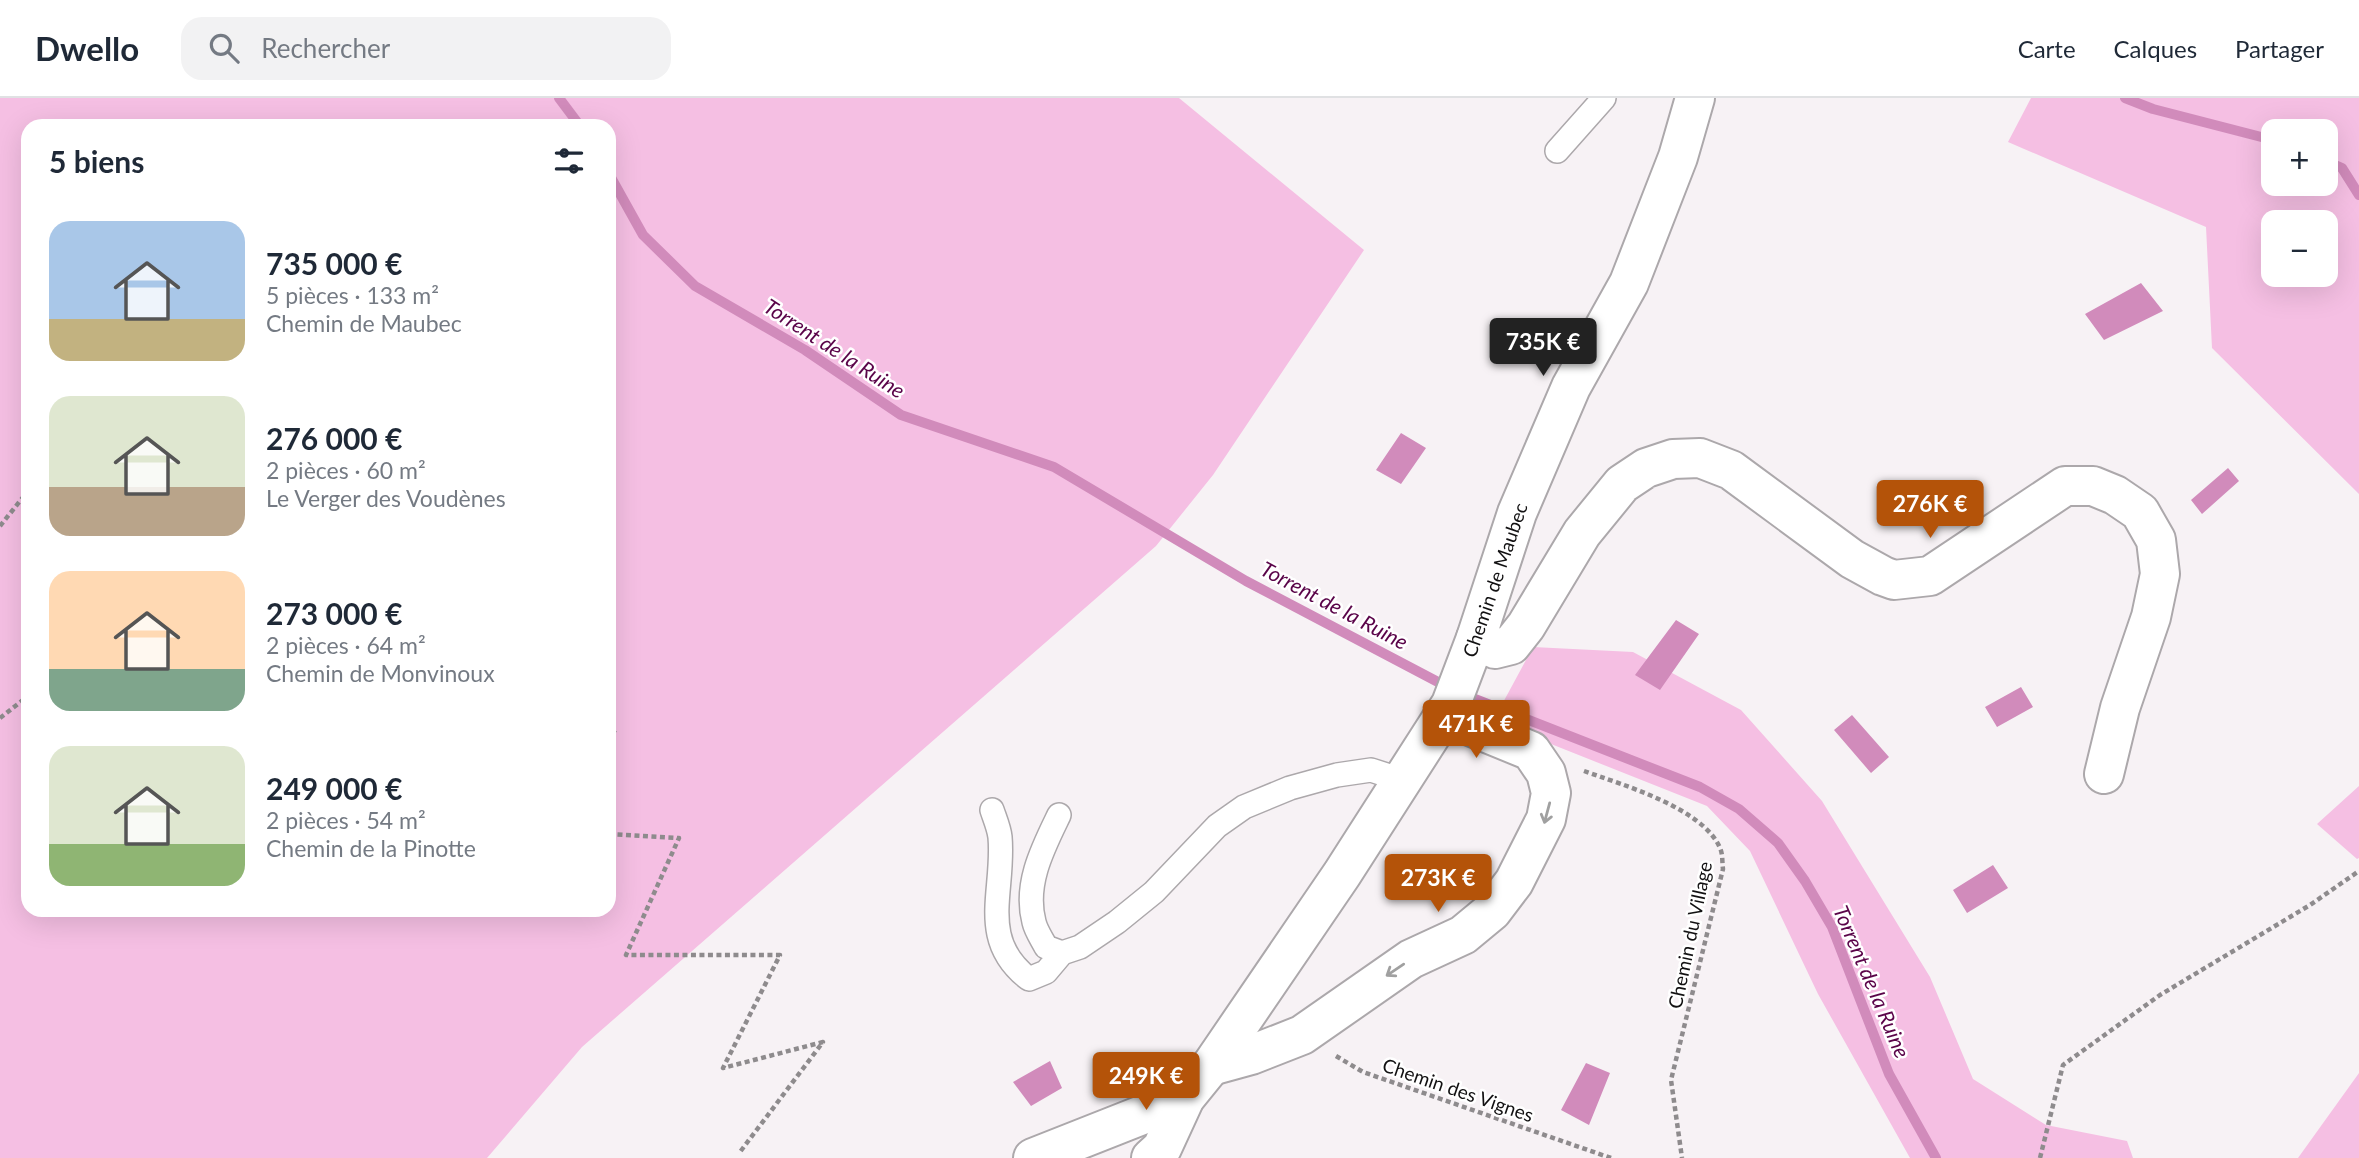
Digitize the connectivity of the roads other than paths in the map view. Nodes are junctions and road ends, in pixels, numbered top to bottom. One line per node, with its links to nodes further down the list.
1 (1604, 98): 3 (lane)
2 (1695, 98): 4 (street, Chemin de Maubec)
3 (1557, 151)
4 (1476, 639): 5 (street, Chemin de Maubec); 6 (street)
5 (1443, 715): 7 (street, Chemin de Maubec); 11 (street, one-way to 11)
6 (2104, 774)
7 (1402, 780): 10 (lane); 11 (street, Chemin de Maubec)
8 (992, 810): 10 (lane)
9 (1059, 815): 10 (lane)
10 (1062, 953)
11 (1211, 1066): 12 (street, Chemin de Maubec)
12 (1185, 1098): 13 (street); 14 (street)
13 (1033, 1158)
14 (1151, 1158)

